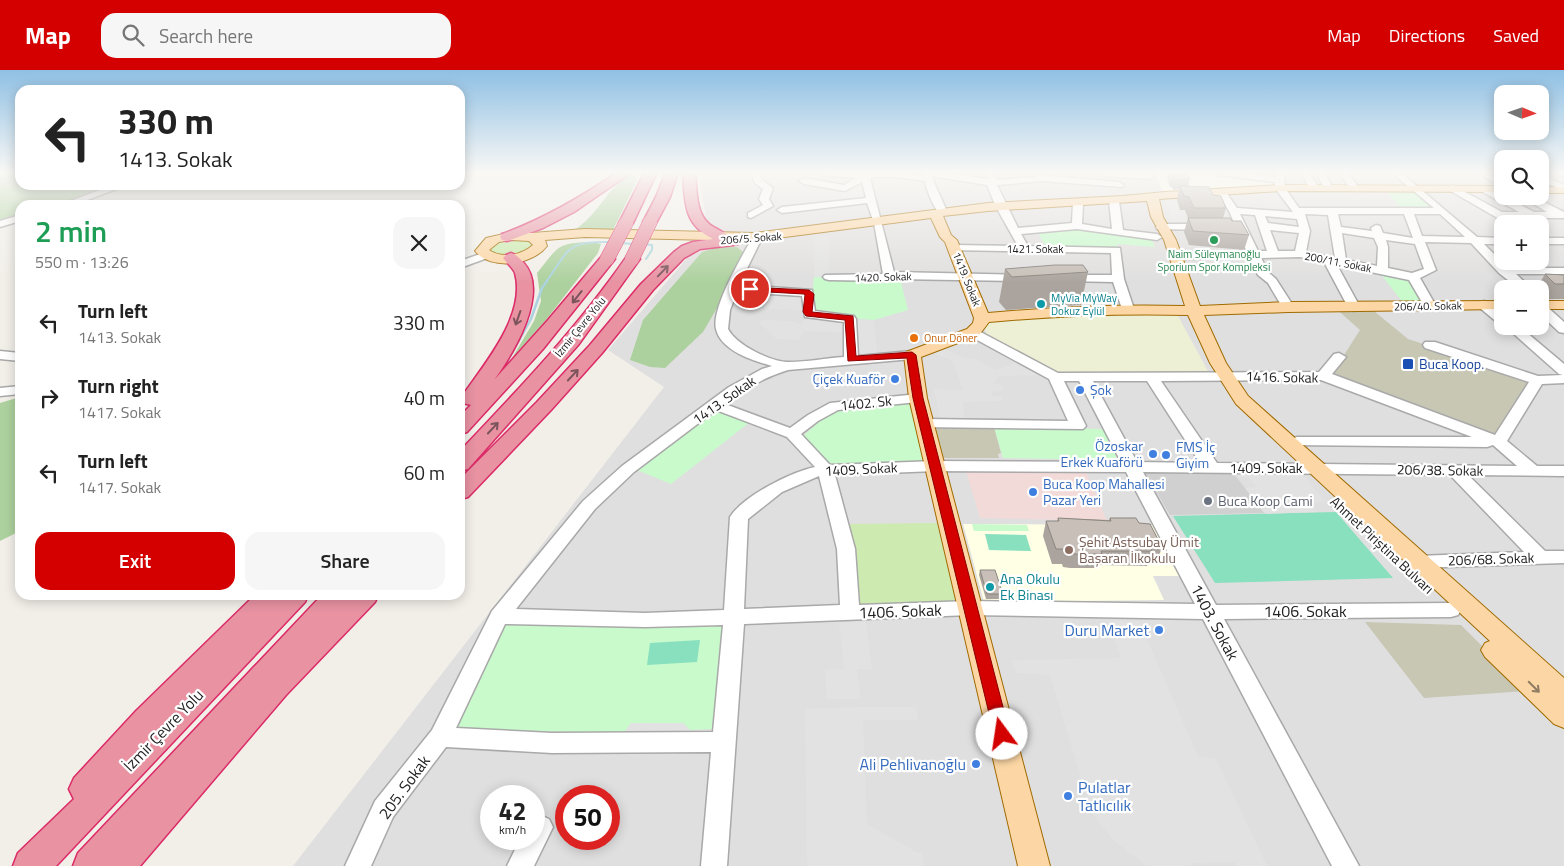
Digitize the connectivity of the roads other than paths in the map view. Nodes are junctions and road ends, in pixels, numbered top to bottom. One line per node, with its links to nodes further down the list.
1 (567, 209): 42 (highway)
2 (633, 209): 108 (highway, İzmir Çevre Yolu, one-way to 108, bridge)
3 (657, 209): 115 (highway, İzmir Çevre Yolu, one-way to 3, bridge)
4 (694, 209): 44 (highway)
5 (762, 209): 27 (street)
6 (790, 209): 17 (street)
7 (873, 209): 31 (street)
8 (937, 209): 24 (street)
9 (982, 209): 24 (main road, 206/5. Sokak)
10 (1001, 209): 38 (street)
11 (1082, 209): 33 (street)
12 (1119, 209): 40 (street)
13 (1155, 209): 39 (main road, Ahmet Piriştina Bulvarı)
14 (1297, 209): 26 (street)
15 (1490, 209): 28 (street)
16 (1521, 209): 29 (street)
17 (782, 210)
18 (1234, 211): 25 (street); 35 (street)
19 (1441, 211): 22 (street); 49 (street)
20 (1331, 212): 21 (street); 26 (street); 36 (street)
21 (1370, 212): 22 (street); 41 (street, 200/11. Sokak)
22 (1408, 212): 48 (street)
23 (1563, 212): 29 (street)
24 (940, 214): 31 (main road, 206/5. Sokak); 51 (main road, 1419. Sokak)
25 (1259, 214): 26 (street); 34 (street)
26 (1300, 214): 37 (street)
27 (751, 215)
28 (1501, 215)
29 (1532, 215)
30 (15, 220): 32 (street)
31 (877, 222): 44 (main road, 206/5. Sokak); 46 (main road, 206/5. Sokak); 65 (street)
32 (0, 224)
33 (1077, 226): 38 (street); 40 (street)
34 (1262, 226): 37 (street); 56 (street)
35 (1230, 227): 39 (street); 58 (street)
36 (1336, 229): 41 (street); 60 (street)
37 (1305, 231): 54 (street)
38 (1015, 232): 52 (street)
39 (1159, 232): 40 (street); 57 (main road, Ahmet Piriştina Bulvarı); 82 (main road, Ahmet Piriştina Bulvarı)
40 (1118, 233)
41 (1379, 236): 48 (street); 62 (street, 200/11. Sokak)
42 (507, 237): 43 (main road, 206/5. Sokak); 55 (main road)
43 (532, 237): 44 (main road, 206/5. Sokak); 53 (main road)
44 (727, 239): 46 (main road, 206/5. Sokak); 53 (main road, 206/5. Sokak); 124 (highway, one-way to 44)
45 (1549, 239): 47 (street)
46 (756, 240): 73 (street)
47 (1564, 240)
48 (1420, 241): 49 (street); 67 (street)
49 (1474, 241): 50 (street); 63 (street)
50 (1494, 241)
51 (952, 244): 52 (street, 1421. Sokak); 68 (main road, 1419. Sokak)
52 (1025, 249): 71 (street, 1421. Sokak)
53 (533, 252): 59 (main road, 206/5. Sokak)
54 (1300, 254): 56 (street, 200/11. Sokak); 60 (street, 200/11. Sokak)
55 (486, 255): 59 (main road); 61 (street)
56 (1274, 255): 58 (street, 200/11. Sokak)
57 (1174, 256): 58 (street, 200/11. Sokak); 82 (main road, Ahmet Piriştina Bulvarı)
58 (1253, 256): 80 (street)
59 (511, 258): 106 (highway, one-way to 106)
60 (1328, 261): 62 (street, 200/11. Sokak); 77 (street)
61 (465, 263)
62 (1382, 270): 67 (street, 200/11. Sokak)
63 (1503, 271): 64 (street); 72 (street)
64 (1564, 271)
65 (889, 274): 66 (street, 1420. Sokak); 68 (street, 1420. Sokak)
66 (829, 277)
67 (1413, 277): 78 (street)
68 (966, 278): 69 (street, 1420. Sokak); 85 (main road, 1419. Sokak)
69 (1034, 278)
70 (1052, 278): 71 (street)
71 (1118, 278): 81 (street)
72 (1514, 280)
73 (732, 288): 93 (street); 94 (street)
74 (1549, 304): 76 (main road)
75 (1494, 305): 79 (main road, 206/40. Sokak)
76 (1564, 305)
77 (1354, 306): 78 (main road, 206/40. Sokak); 80 (main road, 206/40. Sokak)
78 (1430, 306): 79 (main road, 206/40. Sokak)
79 (1484, 306): 84 (street)
80 (1288, 307): 82 (main road)
81 (1128, 309): 82 (main road, 1413. Sokak); 85 (main road, 1413. Sokak)
82 (1186, 311): 96 (main road, Ahmet Piriştina Bulvarı)
83 (1549, 312): 86 (street)
84 (1494, 314)
85 (978, 325): 90 (main road, 1413. Sokak); 98 (street)
86 (1564, 329)
87 (1521, 335): 95 (street)
88 (1430, 345): 102 (street)
89 (0, 355): 91 (street)
90 (912, 355): 93 (street, 1413. Sokak); 105 (main road)
91 (15, 356)
92 (1339, 357): 97 (street)
93 (851, 359): 94 (street, 1413. Sokak)
94 (787, 366): 107 (street, 1413. Sokak)
95 (1564, 372)
96 (1220, 376): 97 (street, 1416. Sokak); 100 (street, 1416. Sokak); 119 (main road, Ahmet Piriştina Bulvarı)
97 (1322, 376): 114 (street, 1416. Sokak)
98 (1055, 377): 99 (street, 1416. Sokak); 110 (street)
99 (1084, 378): 100 (street, 1416. Sokak); 111 (street, 1403. Sokak)
100 (1152, 378): 118 (street)
101 (1564, 379): 102 (street)
102 (1537, 380): 114 (street)
103 (15, 390): 104 (street)
104 (0, 392)
105 (918, 398): 109 (main road); 112 (street, 1402. Sk)
106 (465, 405)
107 (715, 405): 112 (street); 136 (street, 1413. Sokak)
108 (465, 423)
109 (925, 424): 110 (street); 116 (main road)
110 (1078, 426): 111 (street)
111 (1107, 426): 117 (street, 1403. Sokak)
112 (792, 434): 120 (street)
113 (1297, 442): 114 (street, 206/38. Sokak)
114 (1499, 442): 122 (street)
115 (465, 459)
116 (936, 466): 117 (street, 1409. Sokak); 120 (street, 1409. Sokak); 132 (main road)
117 (1130, 467): 118 (street, 1409. Sokak); 134 (street, 1403. Sokak)
118 (1212, 468): 119 (street, 1409. Sokak)
119 (1309, 468): 121 (street, 206/38. Sokak); 127 (main road, Ahmet Piriştina Bulvarı); 133 (main road, Ahmet Piriştina Bulvarı)
120 (826, 470): 135 (street); 137 (street, 1409. Sokak)
121 (1455, 470): 122 (street, 206/38. Sokak); 126 (street)
122 (1533, 471): 123 (street, 206/38. Sokak)
123 (1564, 471)
124 (465, 487)
125 (1564, 557): 126 (street, 206/68. Sokak)
126 (1541, 558): 127 (street, 206/68. Sokak)
127 (1418, 562): 138 (main road, Ahmet Piriştina Bulvarı)
128 (267, 600): 143 (highway)
129 (290, 600): 144 (highway, İzmir Çevre Yolu)
130 (333, 600): 145 (highway)
131 (360, 600): 146 (highway)
132 (970, 608): 134 (street, 1406. Sokak); 135 (street, 1406. Sokak); 150 (main road)
133 (1451, 610): 134 (street, 1406. Sokak); 139 (main road, Ahmet Piriştina Bulvarı, one-way to 139)
134 (1209, 612): 151 (street, 1403. Sokak)
135 (850, 613): 137 (street, 1406. Sokak)
136 (499, 616): 137 (street, 1406. Sokak); 140 (street, 1413. Sokak)
137 (734, 617): 141 (street, 1409. Sokak)
138 (1564, 694)
139 (1564, 716)
140 (440, 737): 141 (street); 147 (street, 205. Sokak)
141 (724, 742): 149 (street, 1409. Sokak)
142 (528, 850): 148 (street)
143 (16, 866)
144 (31, 866)
145 (92, 866)
146 (116, 866)
147 (358, 866)
148 (520, 866)
149 (714, 866)
150 (1034, 866)
151 (1346, 866)

